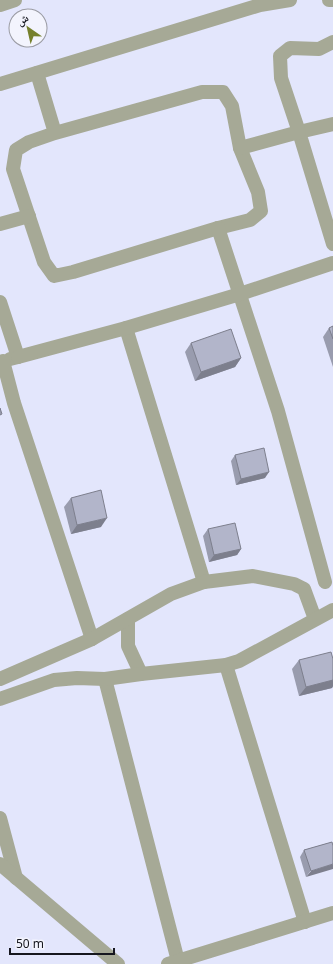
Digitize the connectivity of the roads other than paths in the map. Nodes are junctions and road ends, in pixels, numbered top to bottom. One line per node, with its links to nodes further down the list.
1 (15, 0): 5 (street)
2 (290, 0): 7 (street)
3 (329, 0): 4 (street)
4 (333, 0)
5 (0, 5)
6 (333, 42): 10 (street)
7 (37, 73): 8 (street); 11 (street)
8 (0, 84)
9 (333, 124): 10 (street)
10 (299, 132): 12 (street); 16 (street)
11 (55, 133): 12 (street); 13 (street)
12 (240, 148): 15 (street)
13 (29, 216): 14 (street); 15 (street)
14 (0, 224)
15 (218, 228): 18 (street)
16 (333, 244)
17 (333, 263): 18 (street)
18 (240, 294): 20 (street); 23 (street)
19 (0, 302): 21 (street)
20 (126, 328): 21 (street); 24 (street)
21 (18, 357): 22 (street)
22 (1, 362): 29 (street)
23 (329, 580): 25 (street)
24 (204, 582): 25 (street); 27 (street)
25 (304, 588): 28 (street)
26 (333, 610): 28 (street)
27 (128, 619): 29 (street); 31 (street)
28 (315, 619): 30 (street)
29 (92, 639): 32 (street)
30 (226, 665): 31 (street); 39 (street)
31 (141, 674): 33 (street)
32 (0, 679)
33 (105, 679): 34 (street); 40 (street)
34 (0, 699)
35 (0, 818): 37 (street)
36 (0, 864): 37 (street)
37 (16, 878): 41 (street)
38 (333, 913): 39 (street)
39 (305, 922): 40 (street)
40 (173, 962)
41 (118, 964)

